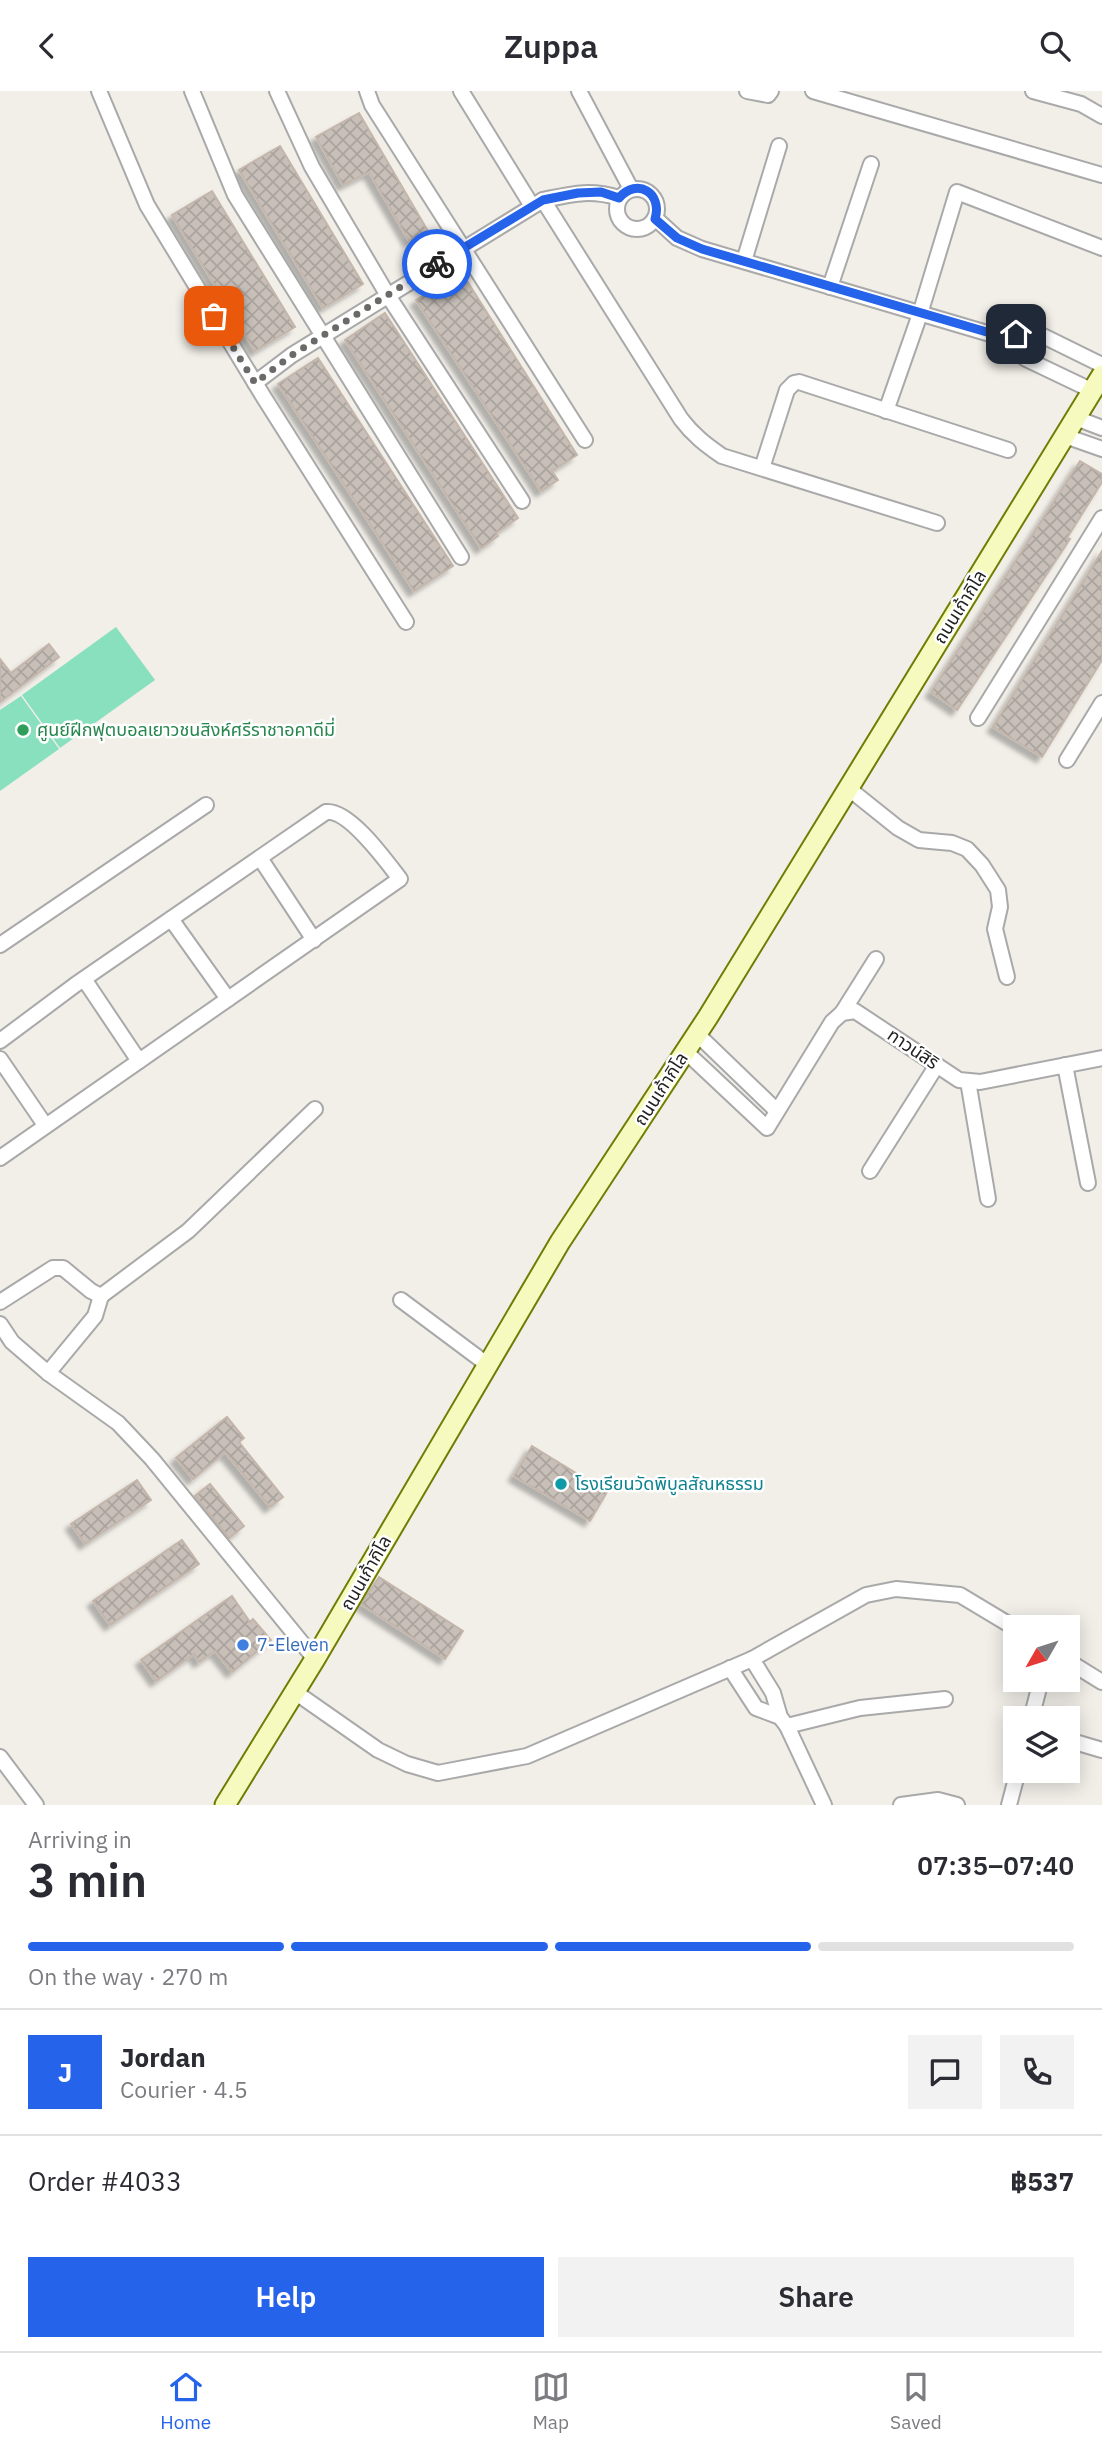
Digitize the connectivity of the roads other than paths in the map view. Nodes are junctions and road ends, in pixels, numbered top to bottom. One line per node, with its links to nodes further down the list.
1 (99, 91): 27 (street)
2 (192, 91): 24 (street)
3 (277, 91): 22 (street)
4 (367, 91): 18 (street)
5 (461, 91): 16 (street)
6 (579, 91): 15 (street)
7 (747, 91): 8 (street)
8 (771, 91)
9 (813, 91): 14 (street)
10 (1033, 91): 11 (street)
11 (1102, 116)
12 (779, 146): 20 (street)
13 (871, 164): 21 (street)
14 (1102, 175)
15 (625, 194): 16 (street); 17 (street); 17 (street)
16 (537, 203): 18 (street); 36 (street)
17 (655, 219): 20 (street)
18 (463, 248): 22 (street); 33 (street)
19 (1102, 248): 23 (street)
20 (744, 261): 21 (street)
21 (830, 287): 23 (street)
22 (387, 295): 24 (street); 37 (street)
23 (920, 314): 25 (street); 29 (street)
24 (323, 335): 27 (street); 40 (street)
25 (997, 335): 26 (street); 28 (street)
26 (1102, 365)
27 (255, 383): 41 (street)
28 (1097, 383): 30 (main road, ถนนเก้ากิโล)
29 (887, 411): 35 (street); 36 (street)
30 (1076, 418): 31 (street); 32 (main road, ถนนเก้ากิโล)
31 (1102, 428)
32 (1065, 436): 34 (street); 45 (main road, ถนนเก้ากิโล)
33 (585, 440)
34 (1102, 449)
35 (1008, 450)
36 (762, 468): 39 (street)
37 (522, 501)
38 (1102, 518): 43 (street)
39 (937, 523)
40 (461, 557)
41 (406, 622)
42 (1102, 703): 44 (street)
43 (978, 718)
44 (1068, 760)
45 (848, 788): 52 (street); 56 (main road, ถนนเก้ากิโล)
46 (206, 805): 50 (street)
47 (260, 858): 48 (street); 49 (street); 49 (street)
48 (171, 919): 53 (street); 54 (street)
49 (314, 940): 54 (street)
50 (0, 945)
51 (876, 959): 55 (street)
52 (1007, 977)
53 (84, 979): 57 (street); 61 (street)
54 (228, 999): 61 (street)
55 (842, 1013): 62 (street, ทาวน์สิริ); 66 (street)
56 (697, 1034): 58 (main road, ถนนเก้ากิโล); 66 (street)
57 (0, 1041)
58 (685, 1051): 66 (street); 76 (main road, ถนนเก้ากิโล)
59 (1102, 1058): 63 (street)
60 (0, 1059): 67 (street)
61 (139, 1061): 67 (street)
62 (937, 1065): 64 (street, ทาวน์สิริ); 69 (street)
63 (1065, 1065): 64 (street); 70 (street)
64 (968, 1081): 71 (street)
65 (316, 1109): 72 (street)
66 (777, 1111)
67 (45, 1125): 68 (street)
68 (0, 1158)
69 (870, 1171)
70 (1088, 1183)
71 (988, 1199)
72 (101, 1296): 74 (street); 77 (street)
73 (401, 1300): 76 (street)
74 (0, 1302)
75 (0, 1325): 77 (street)
76 (488, 1365): 79 (main road, ถนนเก้ากิโล)
77 (48, 1373): 79 (street)
78 (1003, 1621): 80 (street)
79 (315, 1659): 84 (main road, ถนนเก้ากิโล)
80 (752, 1659): 81 (street); 86 (street)
81 (730, 1668): 84 (street); 86 (street)
82 (1080, 1668): 83 (street)
83 (1102, 1682)
84 (295, 1692): 93 (main road, ถนนเก้ากิโล)
85 (945, 1699): 86 (street)
86 (784, 1722): 94 (street)
87 (1080, 1744): 88 (street)
88 (1102, 1750)
89 (0, 1757): 92 (street)
90 (1015, 1783): 97 (street)
91 (939, 1802): 95 (street); 96 (street)
92 (36, 1805)
93 (225, 1805)
94 (824, 1805)
95 (901, 1805)
96 (957, 1805)
97 (1009, 1805)

